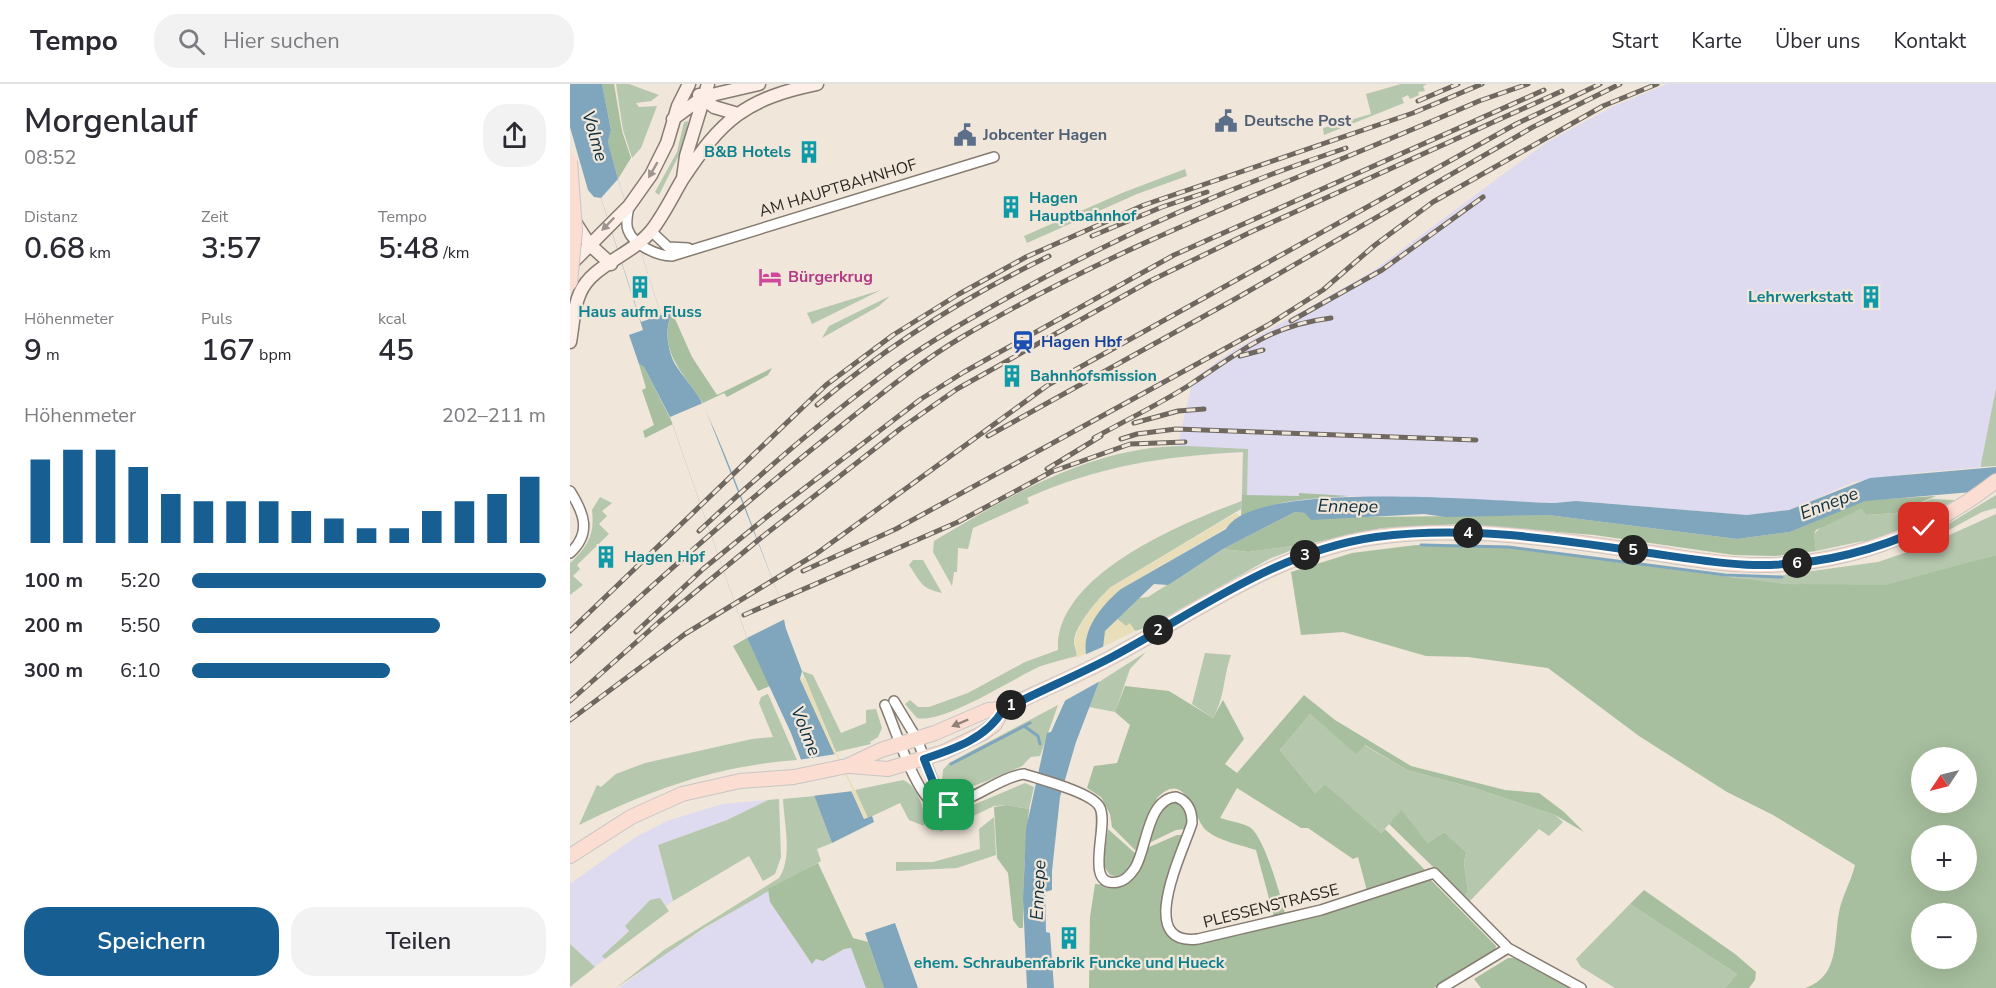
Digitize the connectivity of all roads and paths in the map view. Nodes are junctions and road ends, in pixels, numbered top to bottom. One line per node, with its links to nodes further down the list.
1 (708, 84): 5 (street)
2 (759, 84): 5 (street)
3 (817, 84): 6 (street)
4 (688, 88): 5 (street); 7 (street)
5 (703, 97): 6 (street); 7 (street); 10 (street)
6 (738, 114): 10 (street)
7 (671, 124): 11 (street, one-way to 11)
8 (994, 157): 16 (street, AM HAUPTBAHNHOF)
9 (570, 161): 19 (main road, bridge)
10 (682, 180): 13 (street)
11 (629, 206): 14 (street); 15 (street, one-way to 15)
12 (571, 216): 15 (street)
13 (651, 231): 14 (street); 16 (street)
14 (640, 242): 16 (street, AM HAUPTBAHNHOF); 17 (street)
15 (589, 244): 17 (street); 18 (street)
16 (690, 249)
17 (611, 264): 20 (street)
18 (570, 266)
19 (570, 283)
20 (574, 297): 21 (street)
21 (570, 342)
22 (1996, 481): 26 (main road)
23 (570, 491): 24 (street)
24 (574, 504): 25 (street)
25 (570, 553)
26 (1003, 710): 27 (main road, one-way to 27); 29 (main road)
27 (918, 739): 28 (main road); 28 (street); 29 (street)
28 (900, 745): 30 (street); 31 (main road)
29 (924, 759): 30 (main road); 32 (street)
30 (907, 765): 31 (main road); 32 (street)
31 (847, 766): 33 (main road)
32 (939, 806): 34 (street, PLESSENSTRASSE)
33 (574, 854)
34 (1508, 948): 35 (street); 36 (street)
35 (1442, 988)
36 (1581, 988)

